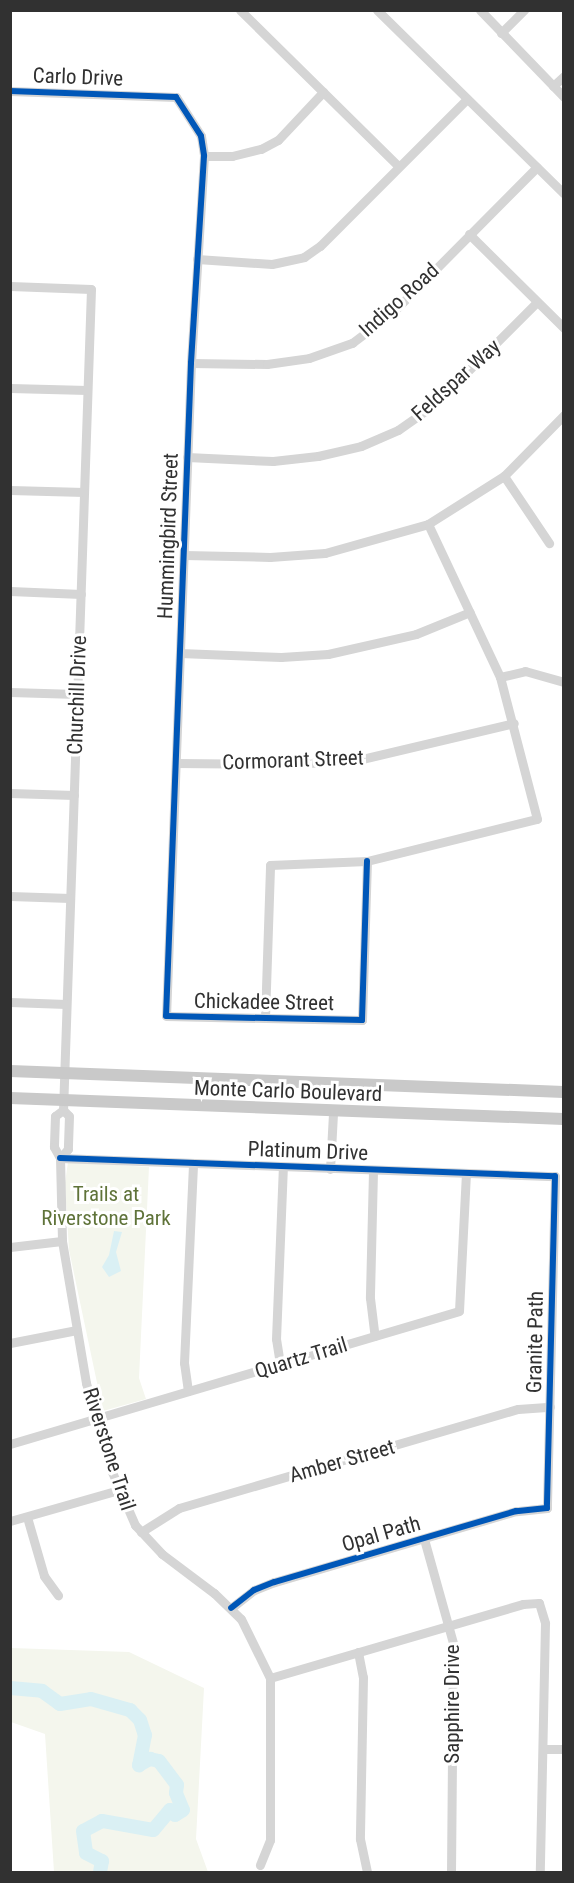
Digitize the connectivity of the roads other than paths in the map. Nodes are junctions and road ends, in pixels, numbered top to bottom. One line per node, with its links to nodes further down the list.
1 (240, 10): 9 (street)
2 (377, 10): 12 (street)
3 (480, 10): 5 (street)
4 (524, 10): 5 (street)
5 (501, 33): 7 (street)
6 (564, 76): 7 (street)
7 (553, 86): 11 (street)
8 (10, 91): 10 (street, Carlo Drive)
9 (323, 92): 13 (street); 14 (street)
10 (145, 95): 13 (street, Hummingbird Street)
11 (564, 97)
12 (467, 99): 14 (street); 15 (street)
13 (204, 156): 18 (street, Hummingbird Street)
14 (398, 166): 18 (street)
15 (537, 167): 16 (street); 17 (street, Indigo Road)
16 (564, 194)
17 (469, 234): 20 (street); 22 (street, Indigo Road)
18 (197, 259): 22 (street, Hummingbird Street)
19 (10, 286): 24 (street, Churchill Drive)
20 (537, 302): 21 (street); 26 (street, Feldspar Way)
21 (564, 328)
22 (191, 363): 26 (street, Hummingbird Street)
23 (10, 388): 24 (street)
24 (87, 390): 29 (street, Churchill Drive)
25 (564, 415): 27 (street)
26 (187, 458): 32 (street, Hummingbird Street)
27 (504, 476): 30 (street); 31 (street)
28 (10, 490): 29 (street)
29 (84, 492): 34 (street, Churchill Drive)
30 (428, 524): 32 (street); 35 (street)
31 (549, 543)
32 (184, 555): 36 (street, Hummingbird Street)
33 (10, 591): 34 (street)
34 (81, 594): 40 (street, Churchill Drive)
35 (470, 612): 36 (street); 37 (street)
36 (180, 653): 42 (street, Hummingbird Street)
37 (500, 677): 38 (street); 41 (street)
38 (564, 682)
39 (10, 692): 40 (street)
40 (77, 694): 44 (street, Churchill Drive)
41 (514, 723): 42 (street, Cormorant Street); 45 (street)
42 (176, 763): 50 (street, Hummingbird Street)
43 (10, 793): 44 (street)
44 (74, 795): 47 (street, Churchill Drive)
45 (367, 861): 51 (street); 51 (street, Chickadee Street)
46 (10, 896): 47 (street)
47 (70, 898): 49 (street, Churchill Drive)
48 (10, 1002): 49 (street)
49 (66, 1004): 53 (street, Churchill Drive)
50 (166, 1016): 51 (street, Chickadee Street)
51 (266, 1018)
52 (10, 1071): 53 (main road, Monte Carlo Boulevard)
53 (64, 1074): 54 (main road, Monte Carlo Boulevard); 56 (street, Churchill Drive)
54 (564, 1092)
55 (10, 1098): 56 (main road, Monte Carlo Boulevard)
56 (63, 1105): 57 (main road, Monte Carlo Boulevard); 59 (street, Riverstone Trail); 59 (street, Riverstone Trail)
57 (333, 1113): 58 (main road, Monte Carlo Boulevard); 62 (street)
58 (564, 1119)
59 (60, 1158): 60 (street, Platinum Drive); 66 (street, Riverstone Trail)
60 (193, 1163): 61 (street, Platinum Drive); 72 (street)
61 (284, 1167): 62 (street, Platinum Drive); 71 (street)
62 (330, 1169): 63 (street, Platinum Drive)
63 (373, 1171): 64 (street, Platinum Drive); 69 (street)
64 (466, 1174): 65 (street, Platinum Drive); 69 (street, Quartz Trail)
65 (555, 1176): 73 (street, Granite Path)
66 (62, 1240): 67 (street); 68 (street, Riverstone Trail)
67 (10, 1247)
68 (76, 1330): 70 (street); 74 (street, Riverstone Trail)
69 (375, 1336): 71 (street, Quartz Trail)
70 (10, 1343)
71 (280, 1364): 72 (street, Quartz Trail)
72 (189, 1391): 74 (street, Quartz Trail)
73 (550, 1407): 77 (street, Granite Path); 80 (street, Amber Street)
74 (95, 1419): 75 (street, Quartz Trail); 76 (street, Riverstone Trail)
75 (10, 1444)
76 (119, 1490): 78 (street); 80 (street, Riverstone Trail)
77 (547, 1509): 81 (street, Opal Path)
78 (27, 1517): 79 (street); 82 (street)
79 (10, 1521)
80 (141, 1532): 83 (street, Riverstone Trail)
81 (424, 1539): 83 (street, Opal Path); 84 (street, Sapphire Drive)
82 (58, 1595)
83 (231, 1608): 86 (street, Riverstone Trail)
84 (450, 1625): 85 (street); 87 (street); 91 (street, Sapphire Drive)
85 (358, 1652): 86 (street); 90 (street)
86 (270, 1678): 89 (street, Riverstone Trail)
87 (543, 1749): 88 (street); 92 (street)
88 (564, 1749)
89 (260, 1865)
90 (367, 1872)
91 (451, 1872)
92 (540, 1872)

